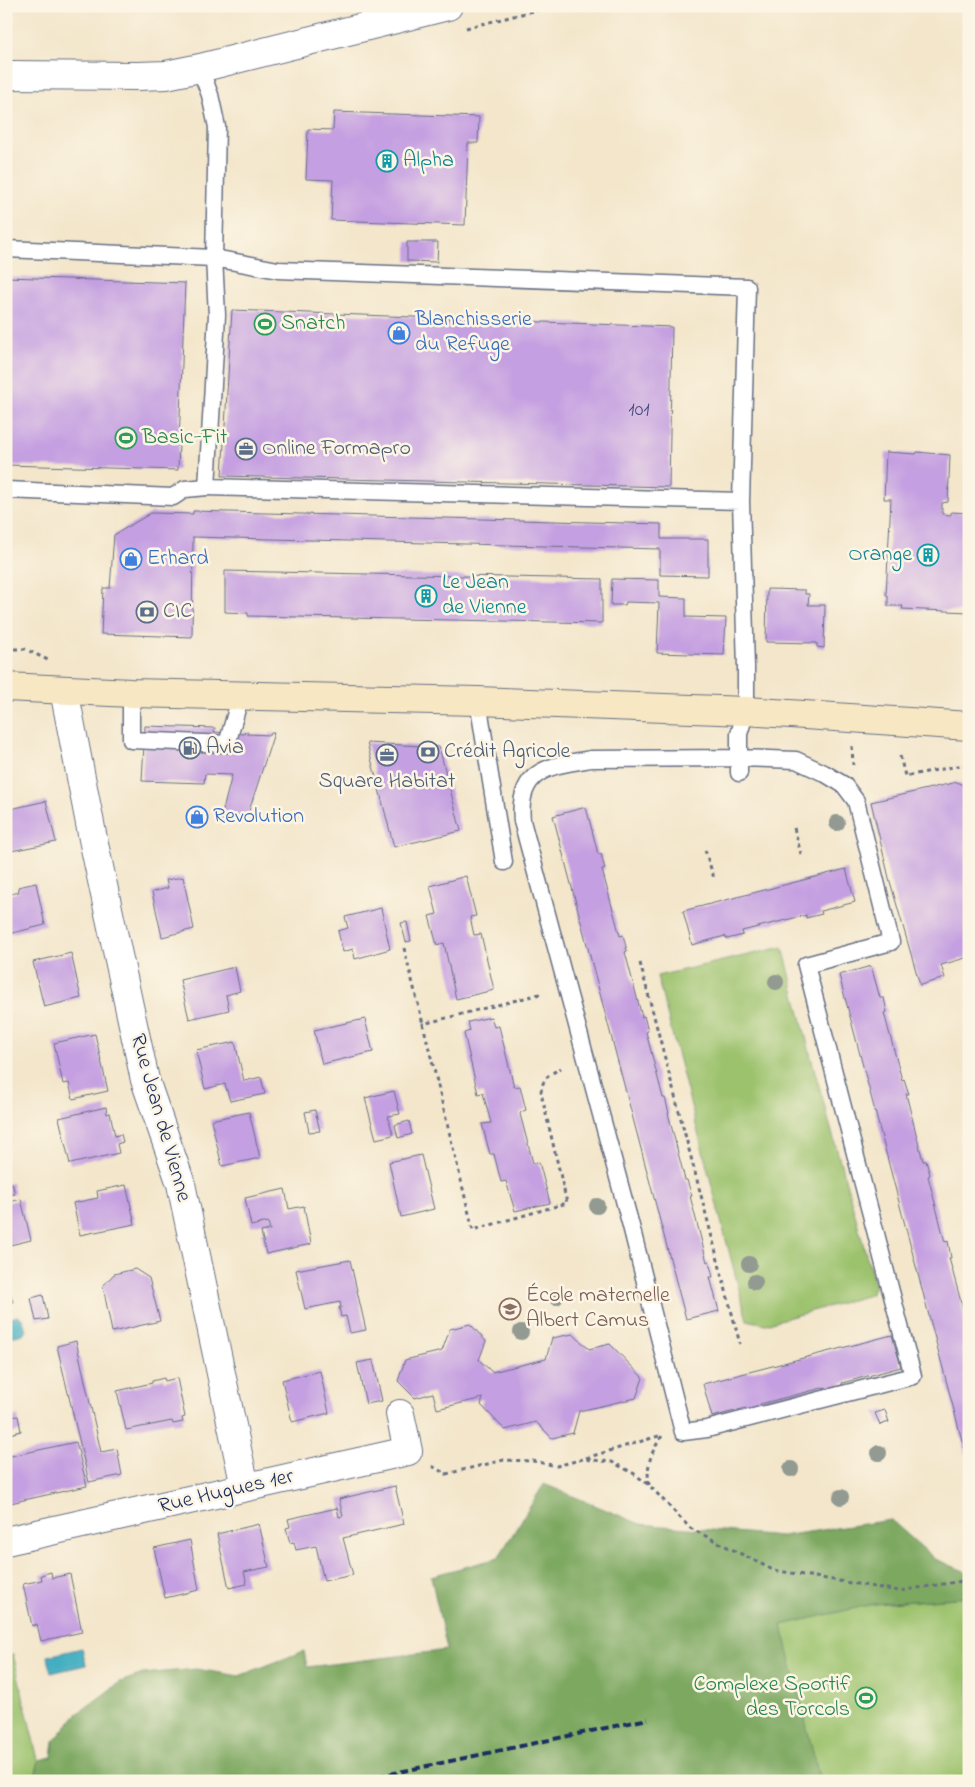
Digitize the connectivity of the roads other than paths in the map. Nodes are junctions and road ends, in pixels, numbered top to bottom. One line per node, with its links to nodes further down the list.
1 (448, 6): 2 (street)
2 (200, 68): 3 (street); 5 (lane)
3 (6, 75)
4 (6, 249): 5 (lane)
5 (214, 258): 6 (lane); 8 (lane)
6 (207, 487): 7 (lane); 8 (lane)
7 (6, 490)
8 (741, 501): 14 (lane)
9 (6, 687): 10 (main road)
10 (64, 690): 11 (main road); 19 (street, Rue Jean de Vienne)
11 (131, 693): 12 (main road); 12 (lane)
12 (241, 695): 13 (main road)
13 (478, 701): 14 (main road); 17 (lane)
14 (746, 711): 15 (main road); 16 (lane)
15 (969, 726)
16 (739, 766): 16 (lane)
17 (504, 862)
18 (400, 1414): 19 (street, Rue Hugues 1er)
19 (245, 1487): 20 (street, Rue Hugues 1er)
20 (6, 1541)

